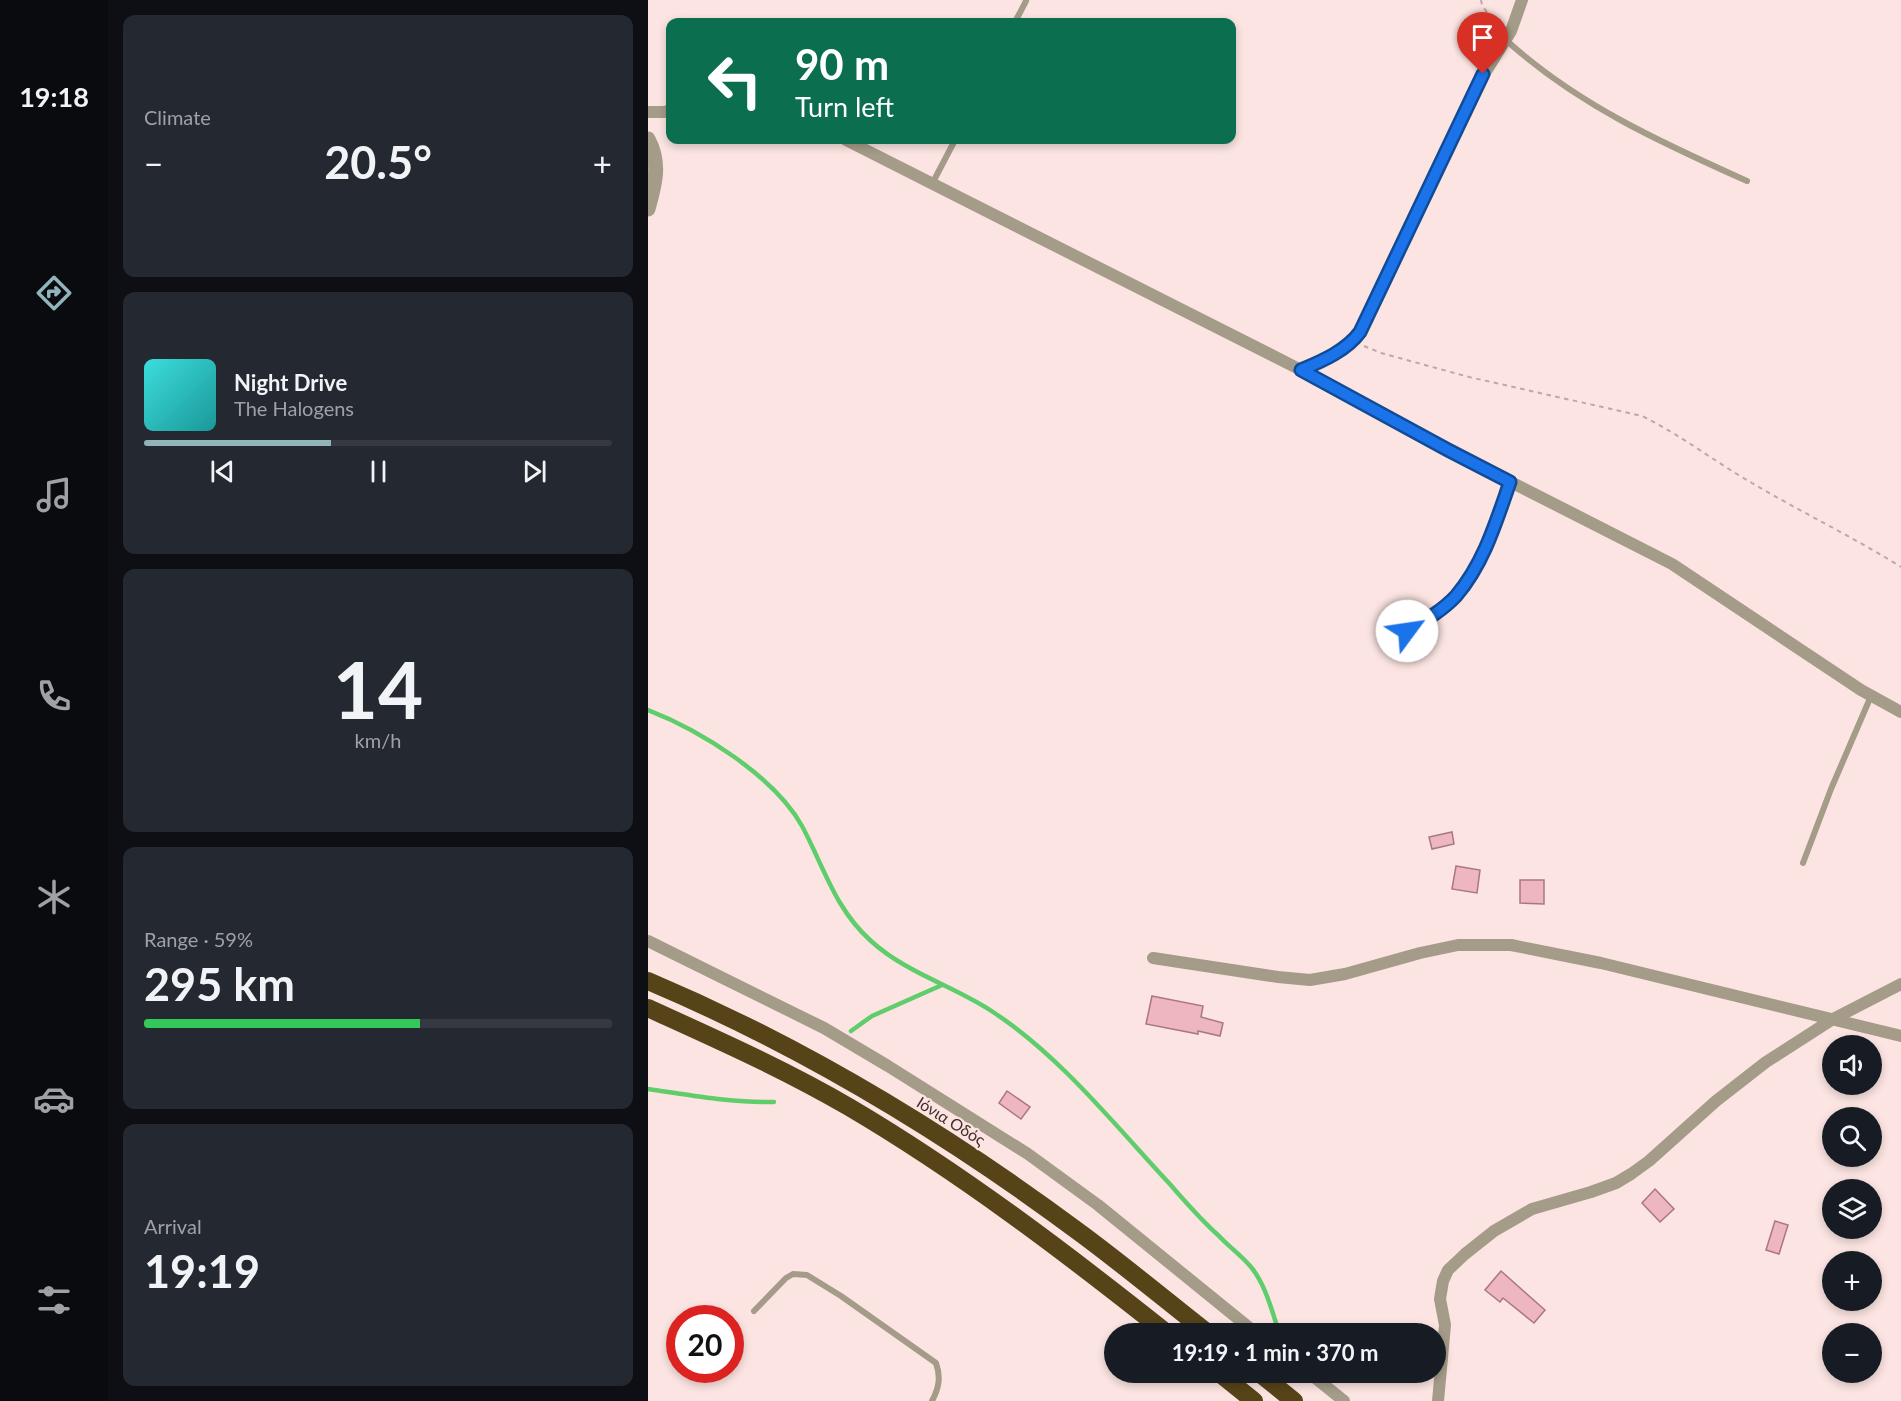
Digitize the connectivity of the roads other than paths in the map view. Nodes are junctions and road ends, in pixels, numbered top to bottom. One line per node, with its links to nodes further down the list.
1 (1522, 0): 4 (street)
2 (1026, 1): 3 (lane)
3 (1017, 18)
4 (1506, 39): 10 (lane); 13 (street)
5 (648, 112): 6 (street)
6 (666, 112)
7 (648, 139): 12 (street)
8 (854, 144): 11 (street)
9 (953, 144): 11 (lane)
10 (1747, 182)
11 (932, 184): 13 (street)
12 (648, 210)
13 (1301, 370): 14 (street)
14 (1510, 482): 15 (lane); 16 (street)
15 (1407, 631)
16 (1871, 695): 17 (street); 18 (lane)
17 (1901, 712)
18 (1803, 863)
19 (648, 940): 29 (street)
20 (1153, 958): 24 (street)
21 (648, 981): 28 (highway, Ιόνια Οδός)
22 (1901, 984): 24 (street)
23 (648, 1008): 27 (highway)
24 (1833, 1019): 25 (street); 37 (street)
25 (1901, 1036)
26 (754, 1311): 33 (lane)
27 (1154, 1323)
28 (1195, 1323)
29 (1243, 1323)
30 (1232, 1383): 34 (highway)
31 (1272, 1383): 35 (highway)
32 (1322, 1383): 36 (street)
33 (932, 1401)
34 (1254, 1401)
35 (1294, 1401)
36 (1344, 1401)
37 (1438, 1401)

